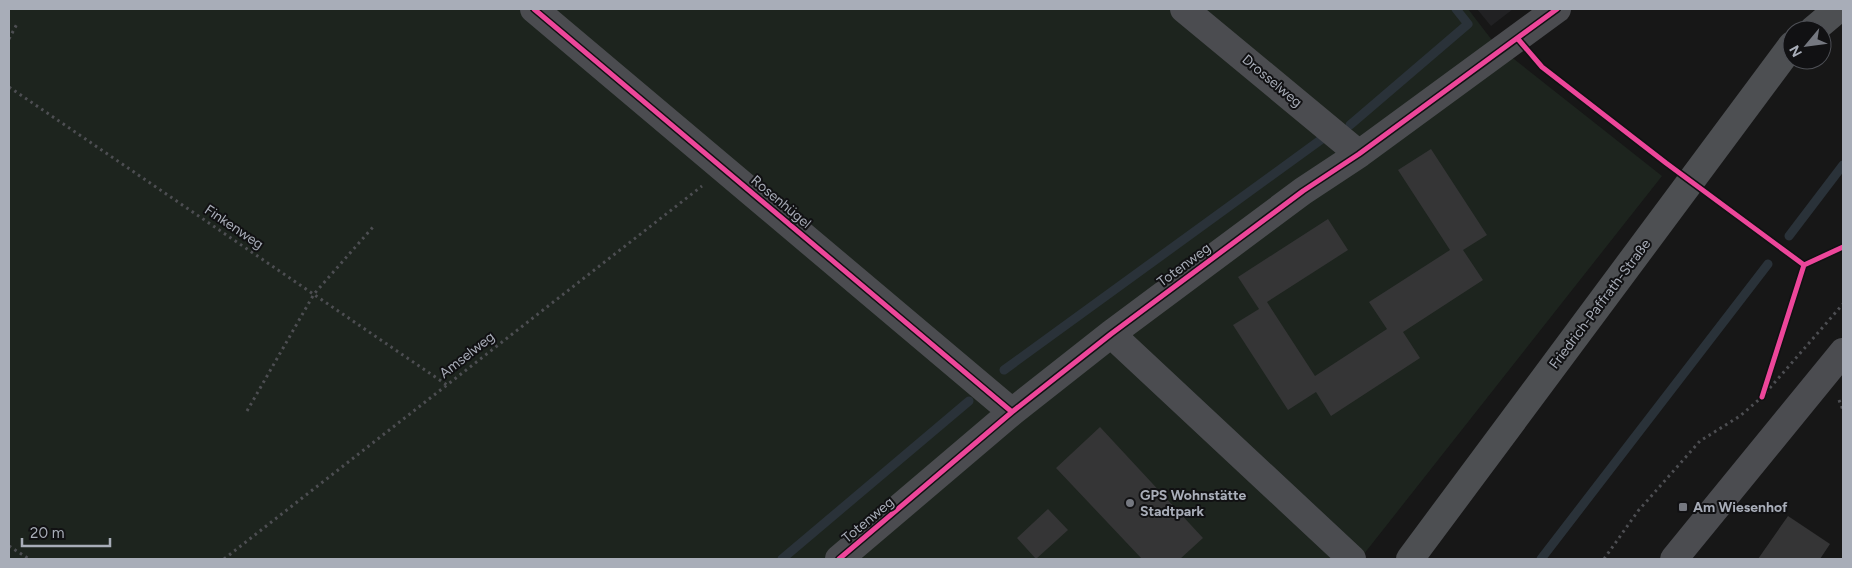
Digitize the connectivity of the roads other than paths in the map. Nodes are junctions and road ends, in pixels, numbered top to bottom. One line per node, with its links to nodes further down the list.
1 (534, 9): 10 (street, Rosenhügel)
2 (1184, 9): 7 (street, Drosselweg)
3 (1557, 9): 7 (street, Totenweg)
4 (1838, 9): 5 (main road)
5 (1825, 20)
6 (1782, 58): 13 (main road, Friedrich-Paffrath-Straße)
7 (1359, 154): 8 (street, Totenweg)
8 (1110, 334): 10 (street, Totenweg); 12 (street)
9 (1843, 352): 14 (street)
10 (1012, 412): 11 (street, Totenweg)
11 (839, 559)
12 (1352, 559)
13 (1410, 559)
14 (1674, 559)

